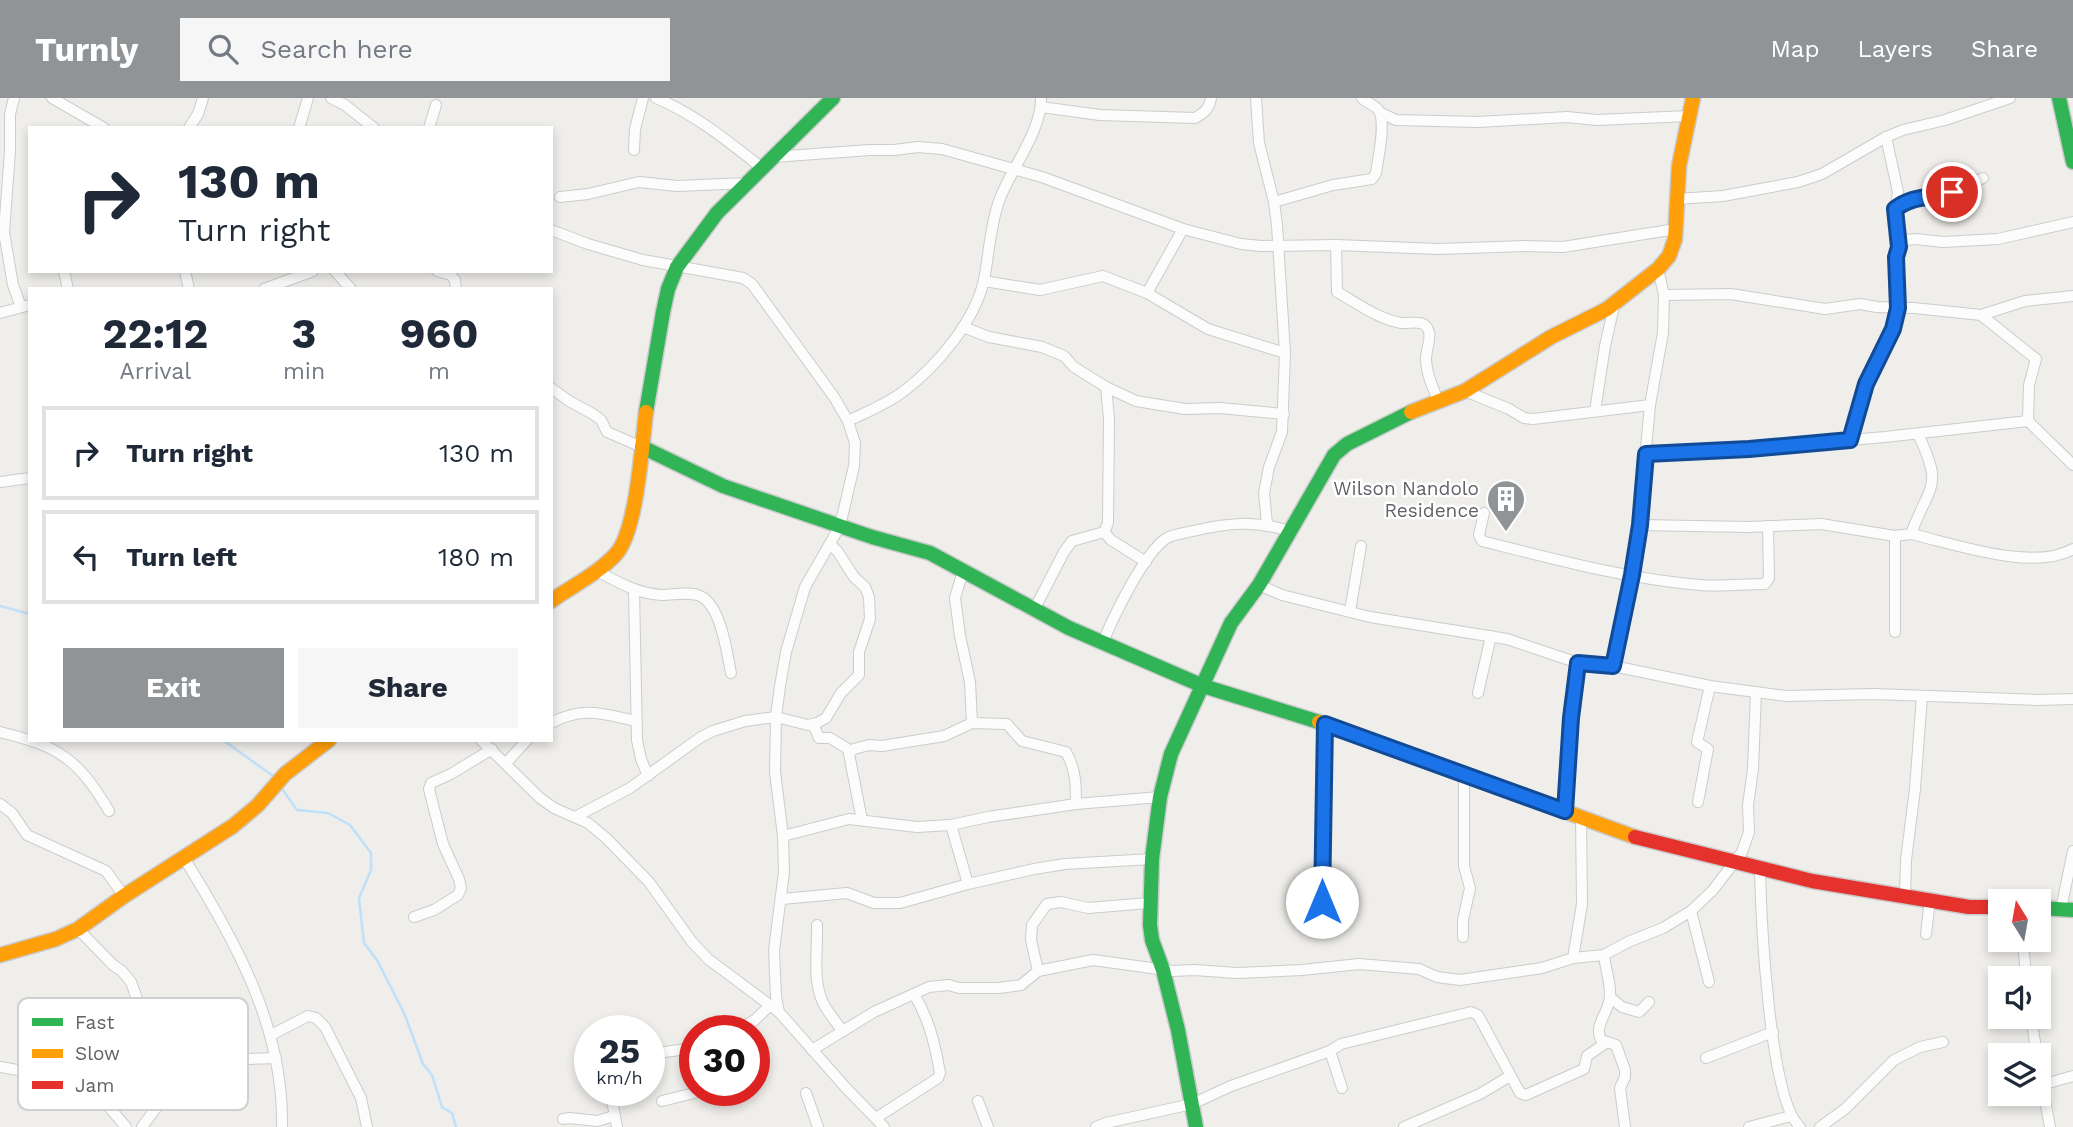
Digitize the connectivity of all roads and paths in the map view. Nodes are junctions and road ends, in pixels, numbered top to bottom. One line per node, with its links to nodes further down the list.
1 (14, 98): 40 (street)
2 (52, 98): 20 (street)
3 (203, 98): 21 (street)
4 (308, 98): 22 (street)
5 (331, 98): 14 (street)
6 (643, 98): 26 (street)
7 (656, 98): 29 (street)
8 (1211, 98): 16 (street)
9 (1256, 98): 35 (street)
10 (1362, 98): 18 (street)
11 (1693, 98): 19 (street)
12 (2010, 98): 25 (street)
13 (2061, 99): 28 (street)
14 (346, 101): 23 (street)
15 (827, 101): 27 (street)
16 (1041, 103): 30 (street)
17 (436, 105): 24 (street)
18 (1381, 113): 19 (street); 35 (street)
19 (1689, 116): 34 (street)
20 (101, 126)
21 (190, 126)
22 (300, 126)
23 (372, 126)
24 (430, 126)
25 (1886, 137): 34 (street); 36 (street)
26 (634, 150)
27 (773, 158): 29 (street); 30 (street)
28 (2073, 162)
29 (762, 168): 32 (street)
30 (1015, 169): 38 (street); 50 (street)
31 (1983, 178): 36 (street)
32 (747, 183): 33 (street); 45 (street)
33 (560, 197)
34 (1676, 200): 39 (street)
35 (1274, 202): 43 (street)
36 (1895, 209): 44 (street)
37 (2073, 222): 44 (street)
38 (1183, 229): 43 (street); 54 (street)
39 (1676, 229): 42 (street); 46 (street)
40 (2, 231): 58 (street)
41 (553, 231): 45 (street)
42 (1336, 245): 43 (street); 67 (street)
43 (1279, 246): 63 (street)
44 (1899, 247): 59 (street)
45 (677, 267): 71 (street); 75 (street)
46 (1658, 269): 55 (street); 57 (street)
47 (308, 273): 51 (street)
48 (337, 273): 52 (street)
49 (444, 273): 53 (street)
50 (984, 281): 54 (street); 62 (street)
51 (269, 287)
52 (349, 287)
53 (456, 287)
54 (1147, 293): 63 (street)
55 (1664, 295): 59 (street); 68 (street)
56 (2073, 296): 61 (street)
57 (1615, 302): 66 (street); 69 (street)
58 (25, 306): 60 (street)
59 (1898, 308): 61 (street); 74 (street)
60 (0, 313)
61 (1981, 315): 72 (street)
62 (963, 327): 64 (street); 71 (street)
63 (1285, 352): 70 (street)
64 (1106, 387): 70 (street); 86 (street)
65 (553, 389): 75 (street)
66 (1465, 391): 67 (street); 69 (street)
67 (1438, 401): 85 (street)
68 (1650, 405): 69 (street); 76 (street)
69 (1595, 411)
70 (1284, 414): 81 (street)
71 (848, 421): 83 (street)
72 (2028, 421): 73 (street); 77 (street)
73 (1918, 434): 74 (street); 87 (street)
74 (1850, 440): 76 (street)
75 (642, 447): 83 (street); 93 (street)
76 (1646, 454): 82 (street)
77 (2073, 465)
78 (28, 478): 79 (street)
79 (0, 482)
80 (1484, 513): 95 (street)
81 (1267, 524): 85 (street); 92 (street)
82 (1640, 525): 84 (street); 95 (street)
83 (840, 526): 89 (street); 94 (street)
84 (1768, 526): 88 (street); 95 (street)
85 (1289, 531): 96 (street)
86 (1104, 532): 92 (street); 99 (street)
87 (1911, 534): 88 (street); 91 (street)
88 (1895, 536): 101 (street)
89 (830, 544): 113 (street); 117 (street)
90 (1361, 546): 100 (street)
91 (2073, 549)
92 (1146, 562): 103 (street)
93 (597, 571): 97 (street); 98 (street)
94 (963, 571): 99 (street); 116 (street)
95 (1632, 575): 105 (street)
96 (1259, 585): 100 (street); 107 (street)
97 (634, 590): 106 (street); 114 (street)
98 (553, 600)
99 (1034, 610): 103 (street)
100 (1350, 611): 102 (street)
101 (1895, 632)
102 (1491, 636): 104 (street); 110 (street)
103 (1102, 644): 107 (street)
104 (1578, 663): 105 (street); 135 (street)
105 (1613, 666): 108 (street)
106 (730, 673)
107 (1203, 686): 118 (street); 130 (street)
108 (1710, 686): 109 (street); 131 (street)
109 (1756, 692): 111 (street); 144 (street)
110 (1478, 693)
111 (1922, 696): 112 (street); 148 (street)
112 (2073, 699)
113 (776, 717): 117 (street); 129 (street); 140 (street)
114 (636, 721): 115 (street); 129 (street)
115 (553, 722)
116 (972, 723): 126 (street); 133 (street)
117 (813, 724): 126 (street)
118 (1325, 724): 128 (street); 152 (street)
119 (0, 732): 121 (street)
120 (28, 742): 134 (street)
121 (28, 742)
122 (483, 742): 125 (street)
123 (525, 742): 127 (street)
124 (314, 745): 142 (street)
125 (492, 749): 127 (street); 156 (street)
126 (849, 753): 138 (street)
127 (506, 763): 136 (street)
128 (1464, 773): 135 (street); 160 (street)
129 (648, 776): 136 (street)
130 (1160, 797): 133 (street); 143 (street)
131 (1698, 802)
132 (0, 804): 147 (street)
133 (1076, 804): 139 (street)
134 (109, 811)
135 (1565, 811): 137 (street)
136 (577, 816): 171 (street)
137 (1581, 817): 144 (street); 163 (street)
138 (862, 820): 139 (street); 140 (street)
139 (951, 825): 146 (street)
140 (783, 836): 149 (street)
141 (2073, 851): 154 (street)
142 (184, 858): 147 (street); 175 (street)
143 (1152, 859): 146 (street); 151 (street)
144 (1733, 863): 145 (street); 155 (street)
145 (1760, 870): 148 (street); 174 (street)
146 (968, 884): 149 (street)
147 (124, 896): 158 (street)
148 (1905, 896): 150 (street)
149 (782, 899): 171 (street)
150 (1930, 900): 153 (street); 159 (street)
151 (1149, 903): 164 (street); 165 (street)
152 (1320, 906)
153 (1988, 907)
154 (2067, 909)
155 (1690, 911): 161 (street); 166 (street)
156 (414, 917)
157 (817, 925): 173 (street)
158 (78, 929): 162 (street); 168 (street)
159 (1926, 934)
160 (1463, 937)
161 (1604, 955): 163 (street); 169 (street)
162 (0, 956)
163 (1573, 958): 164 (street)
164 (1163, 970): 165 (street); 191 (street)
165 (1038, 971): 167 (street)
166 (1709, 982)
167 (914, 994): 173 (street); 198 (street)
168 (137, 998)
169 (1611, 998): 170 (street); 176 (street)
170 (1649, 1002)
171 (775, 1009): 172 (street); 178 (street)
172 (764, 1015)
173 (843, 1031): 178 (street)
174 (1773, 1032): 181 (street); 197 (street)
175 (271, 1035): 180 (street); 203 (street)
176 (1607, 1042): 185 (street); 211 (street)
177 (1943, 1042): 214 (street)
178 (812, 1050): 198 (street)
179 (1329, 1051): 185 (street); 188 (street); 191 (street)
180 (276, 1058): 182 (street); 202 (street)
181 (1706, 1058)
182 (248, 1059)
183 (0, 1067): 184 (street)
184 (18, 1070)
185 (1510, 1076): 210 (street)
186 (2073, 1076): 187 (street)
187 (2051, 1082)
188 (1342, 1088)
189 (806, 1093): 205 (street)
190 (978, 1101): 207 (street)
191 (1192, 1104): 208 (street); 209 (street)
192 (612, 1106): 196 (street)
193 (2046, 1106): 215 (street)
194 (112, 1110): 200 (street)
195 (155, 1110): 201 (street)
196 (614, 1116): 199 (street); 204 (street)
197 (1791, 1116): 212 (street); 213 (street)
198 (876, 1118): 206 (street)
199 (563, 1119)
200 (126, 1127)
201 (142, 1127)
202 (282, 1127)
203 (366, 1127)
204 (617, 1127)
205 (818, 1127)
206 (884, 1127)
207 (988, 1127)
208 (1096, 1127)
209 (1196, 1127)
210 (1404, 1127)
211 (1625, 1127)
212 (1749, 1127)
213 (1800, 1127)
214 (1820, 1127)
215 (2050, 1127)

